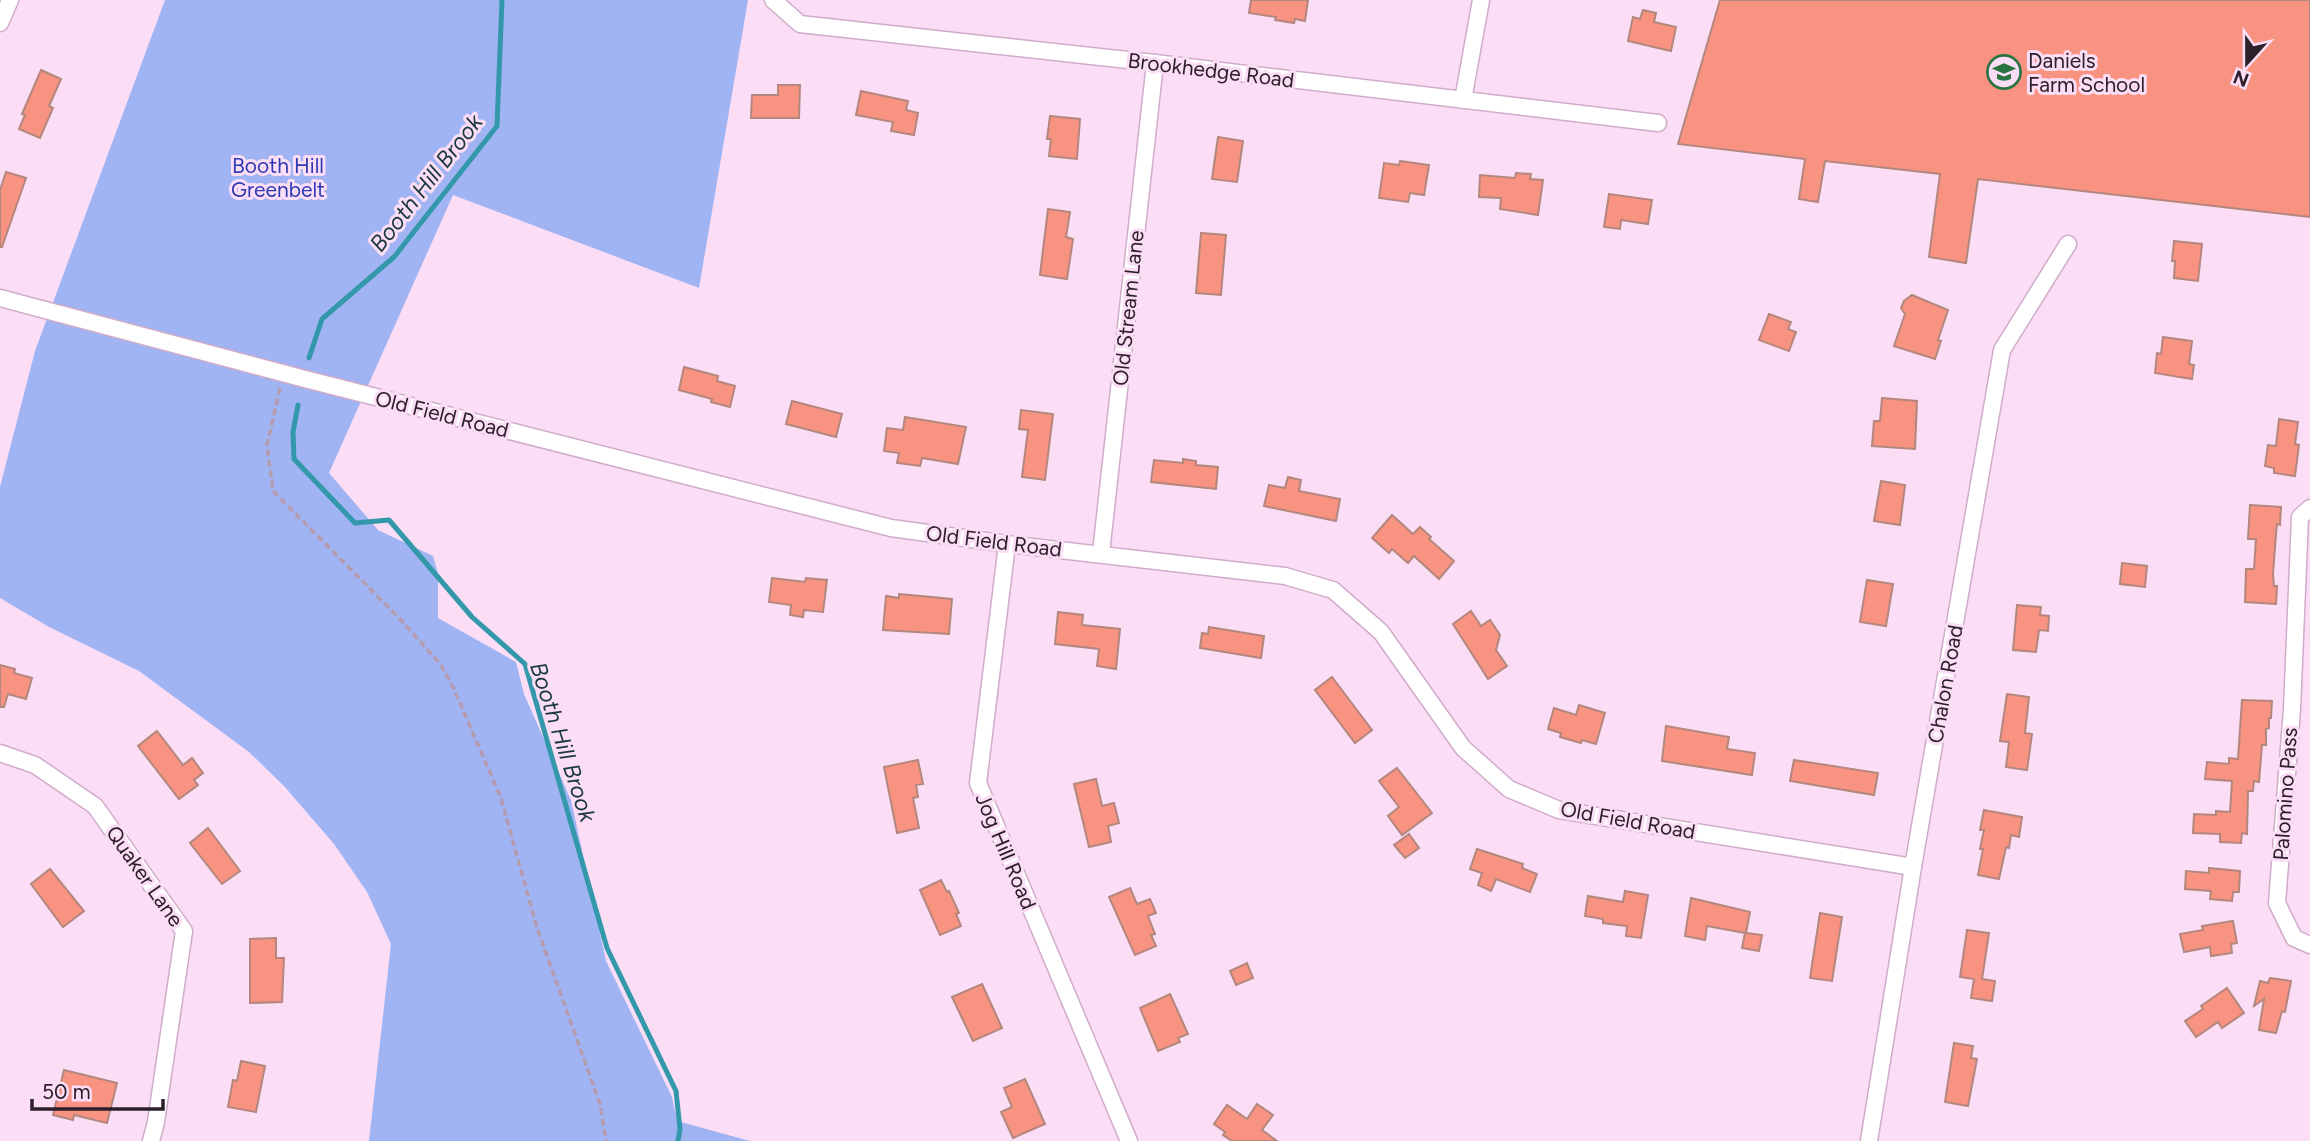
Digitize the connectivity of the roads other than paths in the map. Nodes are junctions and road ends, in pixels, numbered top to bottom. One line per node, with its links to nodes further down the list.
1 (10, 0): 4 (street)
2 (773, 0): 5 (street, Brookhedge Road)
3 (1481, 0): 6 (street)
4 (0, 23)
5 (1155, 63): 6 (street, Brookhedge Road); 12 (street, Old Stream Lane)
6 (1463, 100): 7 (street, Brookhedge Road)
7 (1658, 123)
8 (2068, 244): 14 (street, Chalon Road)
9 (0, 298): 11 (street, Old Field Road)
10 (2310, 508): 15 (street, Palomino Pass)
11 (1007, 544): 12 (street, Old Field Road); 17 (street, Jog Hill Road)
12 (1101, 553): 14 (street, Old Field Road)
13 (0, 754): 16 (street, Quaker Lane)
14 (1913, 867): 18 (street, Chalon Road)
15 (2310, 945)
16 (151, 1141)
17 (1129, 1141)
18 (1869, 1141)

